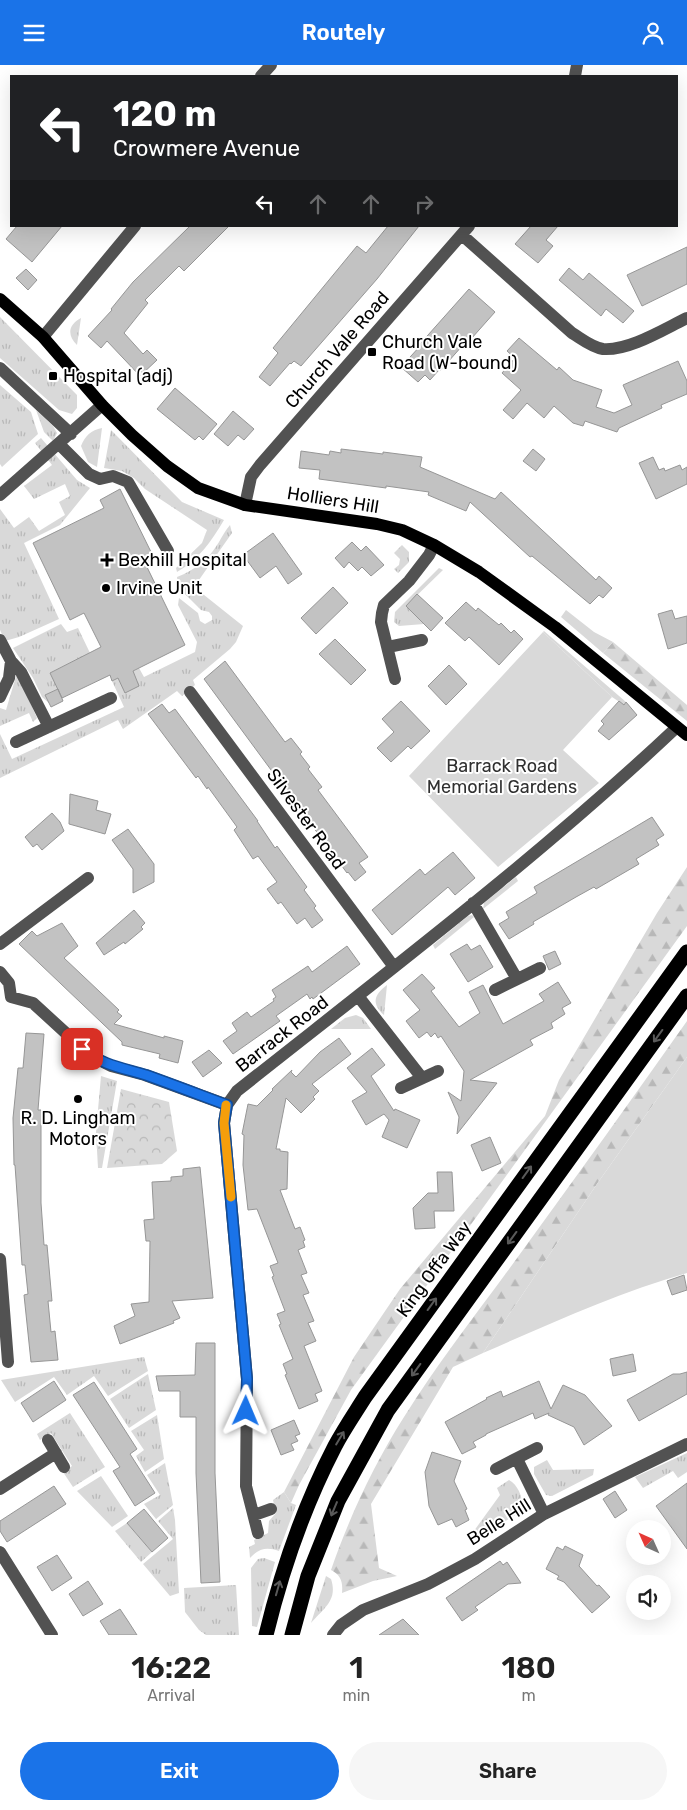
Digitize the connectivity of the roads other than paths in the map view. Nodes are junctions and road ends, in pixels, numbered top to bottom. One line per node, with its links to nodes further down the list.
1 (270, 65): 2 (street)
2 (262, 75)
3 (134, 227): 7 (street)
4 (465, 231): 6 (street); 13 (street, Church Vale Road)
5 (0, 299): 7 (main road, Holliers Hill)
6 (687, 319)
7 (43, 337): 9 (main road, Holliers Hill)
8 (0, 368): 10 (street)
9 (102, 405): 10 (street); 13 (main road, Holliers Hill)
10 (71, 434): 11 (street)
11 (59, 444): 12 (street); 15 (street)
12 (0, 495)
13 (244, 505): 14 (main road, Holliers Hill)
14 (434, 545): 18 (street); 25 (main road, Holliers Hill)
15 (168, 551)
16 (422, 640): 18 (street)
17 (0, 641): 19 (street)
18 (388, 647): 20 (street)
19 (11, 661): 22 (street); 24 (street)
20 (396, 679)
21 (190, 692): 32 (street, Silvester Road)
22 (0, 697)
23 (112, 698): 24 (street)
24 (49, 727): 27 (street)
25 (676, 727): 26 (main road, Holliers Hill); 29 (street, Barrack Road)
26 (687, 735)
27 (16, 742)
28 (88, 878): 30 (street)
29 (473, 903): 32 (street, Barrack Road); 35 (street)
30 (0, 944)
31 (687, 952): 61 (highway, King Offa Way, one-way to 31)
32 (394, 967): 38 (street, Barrack Road)
33 (540, 968): 35 (street)
34 (0, 972): 37 (street)
35 (517, 979): 36 (street)
36 (495, 990)
37 (6, 996): 43 (street)
38 (358, 996): 41 (street); 43 (street, Barrack Road)
39 (687, 996): 62 (highway, one-way to 62)
40 (438, 1071): 41 (street)
41 (422, 1078): 42 (street)
42 (401, 1088)
43 (227, 1105): 57 (street)
44 (0, 1259): 46 (street)
45 (22, 1360): 46 (street)
46 (4, 1362)
47 (48, 1441): 50 (street)
48 (687, 1444): 56 (street, Belle Hill)
49 (537, 1448): 51 (street)
50 (56, 1453): 52 (street); 54 (street)
51 (518, 1459): 53 (street); 56 (street)
52 (64, 1467)
53 (496, 1469)
54 (0, 1489)
55 (271, 1509): 57 (street)
56 (544, 1514): 63 (street, Belle Hill)
57 (254, 1515): 58 (street)
58 (258, 1533)
59 (0, 1552): 60 (street)
60 (52, 1635)
61 (266, 1635)
62 (292, 1635)
63 (333, 1635)

